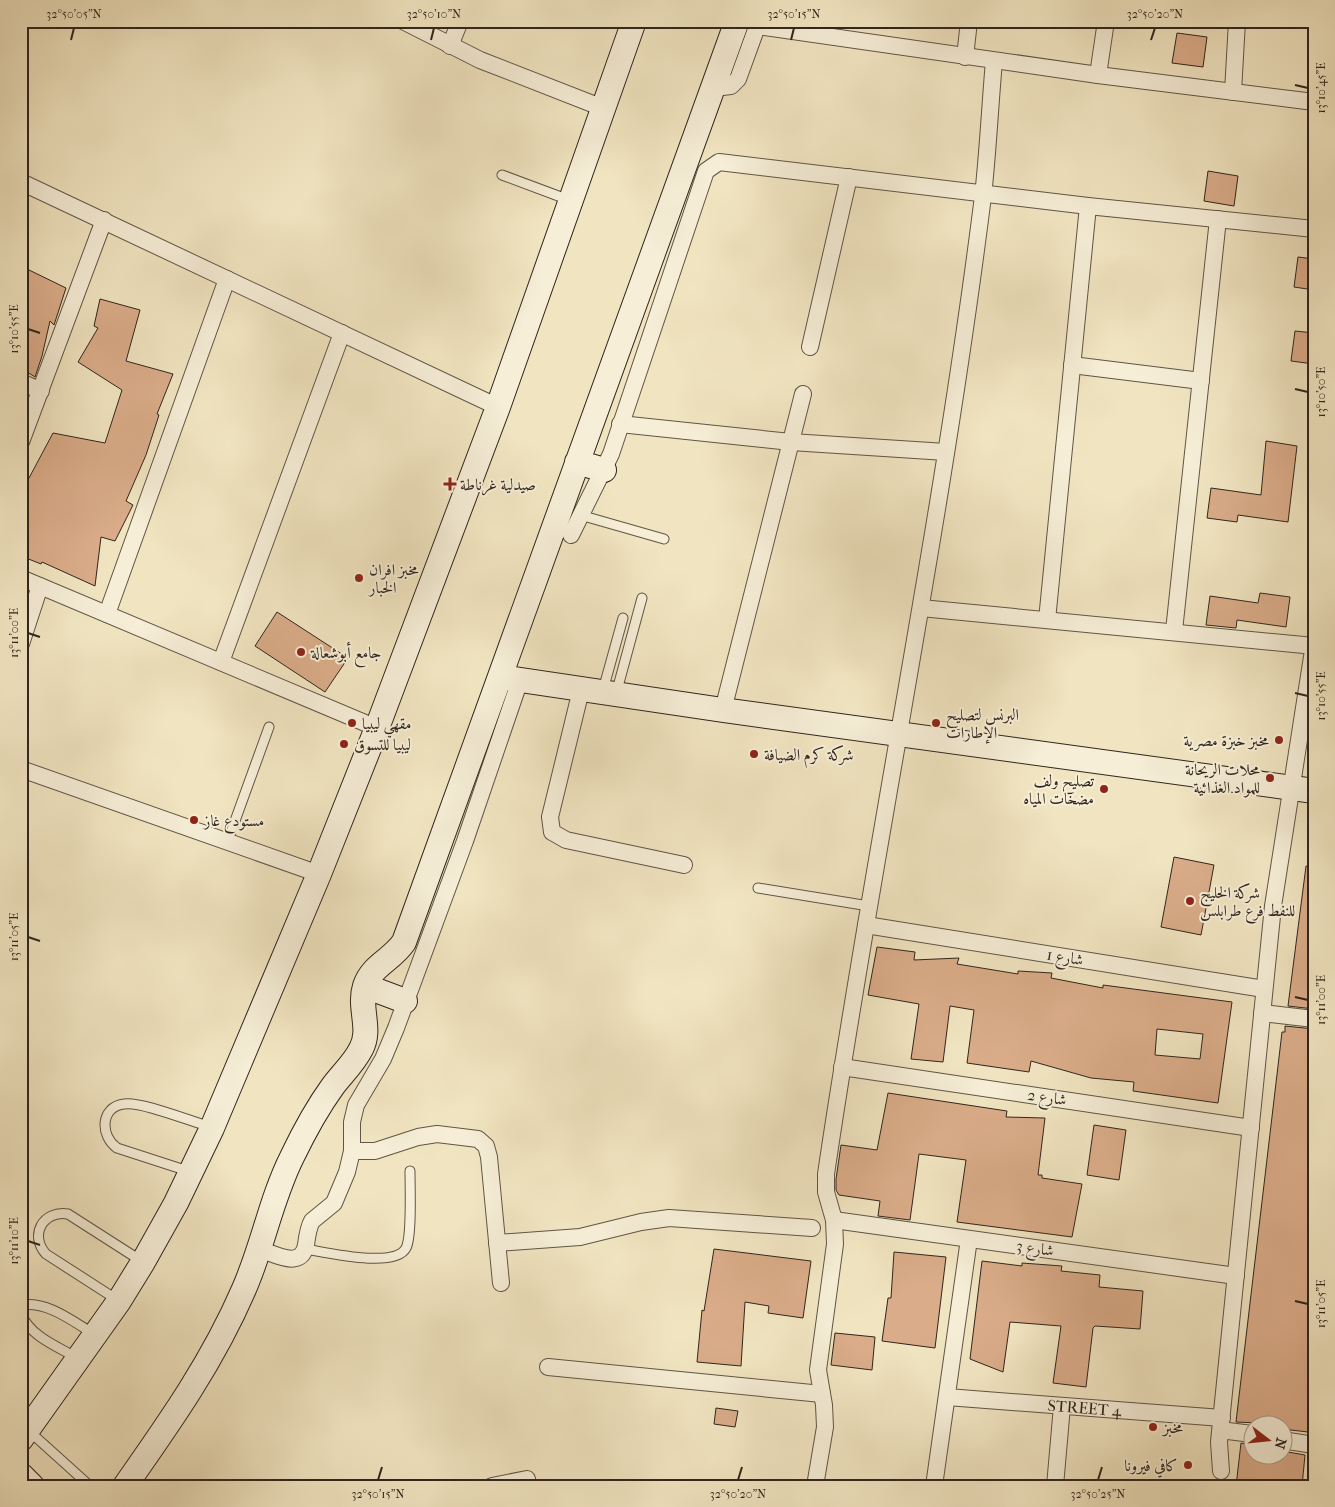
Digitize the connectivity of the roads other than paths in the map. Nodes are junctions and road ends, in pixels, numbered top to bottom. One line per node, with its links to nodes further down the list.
1 (403, 21): 8 (street)
2 (460, 21): 8 (street)
3 (634, 21): 14 (street)
4 (969, 21): 9 (street)
5 (1106, 21): 11 (street)
6 (1237, 21): 12 (street)
7 (751, 23): 9 (street); 37 (street)
8 (450, 46): 14 (street)
9 (965, 56): 10 (street)
10 (994, 60): 11 (street); 18 (street)
11 (1098, 75): 12 (street)
12 (1233, 92): 13 (street)
13 (1314, 102)
14 (604, 108): 19 (street)
15 (502, 175): 19 (lane)
16 (849, 177): 18 (street); 26 (street); 33 (street)
17 (21, 182): 22 (street)
18 (983, 194): 20 (street); 36 (street)
19 (572, 201): 32 (street)
20 (1088, 206): 21 (street); 27 (street)
21 (1218, 219): 23 (street); 28 (street)
22 (104, 220): 24 (street); 30 (street)
23 (1314, 229)
24 (227, 279): 25 (street); 46 (street)
25 (342, 333): 32 (street); 52 (street)
26 (810, 347)
27 (1072, 365): 28 (street); 48 (street)
28 (1201, 381): 49 (street)
29 (21, 382): 30 (street)
30 (41, 390): 34 (street)
31 (803, 394): 35 (street)
32 (498, 407): 58 (street)
33 (620, 424): 35 (street); 38 (street)
34 (21, 442)
35 (790, 442): 36 (street); 56 (street)
36 (946, 452): 45 (street)
37 (577, 462): 38 (street); 53 (street)
38 (604, 470): 39 (street)
39 (580, 515): 40 (street); 41 (lane)
40 (572, 535)
41 (664, 539)
42 (21, 578): 43 (street)
43 (40, 586): 46 (street); 50 (street)
44 (642, 598): 54 (lane)
45 (921, 608): 48 (street); 59 (street)
46 (107, 614): 52 (street)
47 (623, 618): 54 (lane)
48 (1047, 620): 49 (street)
49 (1174, 631): 51 (street)
50 (21, 644)
51 (1314, 645): 61 (street)
52 (221, 662): 58 (street)
53 (510, 678): 54 (street); 68 (street); 70 (street)
54 (600, 692): 56 (street); 63 (street)
55 (1314, 705): 61 (street)
56 (723, 710): 59 (street)
57 (269, 727): 62 (lane)
58 (377, 728): 64 (street)
59 (898, 734): 61 (street); 66 (street)
60 (21, 770): 62 (street)
61 (1302, 790): 69 (street); 71 (street)
62 (227, 843): 64 (street)
63 (684, 865)
64 (319, 874): 74 (street)
65 (758, 888): 66 (lane)
66 (869, 906): 67 (street)
67 (866, 925): 69 (street, شارع 1); 73 (street)
68 (365, 986): 70 (street); 83 (street)
69 (1264, 989): 71 (street)
70 (406, 1000): 76 (street)
71 (1268, 1013): 72 (street); 75 (street); 97 (street)
72 (1314, 1019)
73 (842, 1067): 75 (street, شارع 2); 79 (street)
74 (212, 1128): 78 (street); 78 (lane)
75 (1251, 1128): 86 (street)
76 (352, 1151): 82 (street); 84 (street)
77 (410, 1171): 84 (lane)
78 (191, 1172): 85 (street)
79 (834, 1220): 81 (street, شارع 3); 94 (street)
80 (812, 1228): 82 (street)
81 (969, 1239): 86 (street, شارع 3); 95 (street)
82 (497, 1243): 87 (street)
83 (259, 1249): 84 (street); 107 (street)
84 (305, 1249)
85 (143, 1262): 88 (street); 88 (lane)
86 (1236, 1276): 97 (street)
87 (501, 1283)
88 (119, 1301): 91 (street)
89 (21, 1305): 91 (lane)
90 (21, 1314): 92 (lane)
91 (95, 1334): 92 (street)
92 (79, 1359): 99 (street)
93 (548, 1367): 94 (street)
94 (822, 1394): 109 (street)
95 (947, 1397): 96 (street, STREET 4); 110 (street)
96 (1062, 1406): 97 (street, STREET 4); 111 (street)
97 (1225, 1425): 98 (street, STREET 4); 103 (street)
98 (1242, 1431)
99 (25, 1434): 106 (lane)
100 (1292, 1442): 101 (street)
101 (1314, 1445)
102 (21, 1475): 105 (street)
103 (1220, 1478)
104 (527, 1479): 108 (street)
105 (32, 1486)
106 (90, 1486)
107 (125, 1486)
108 (492, 1486)
109 (815, 1486)
110 (934, 1486)
111 (1055, 1486)

